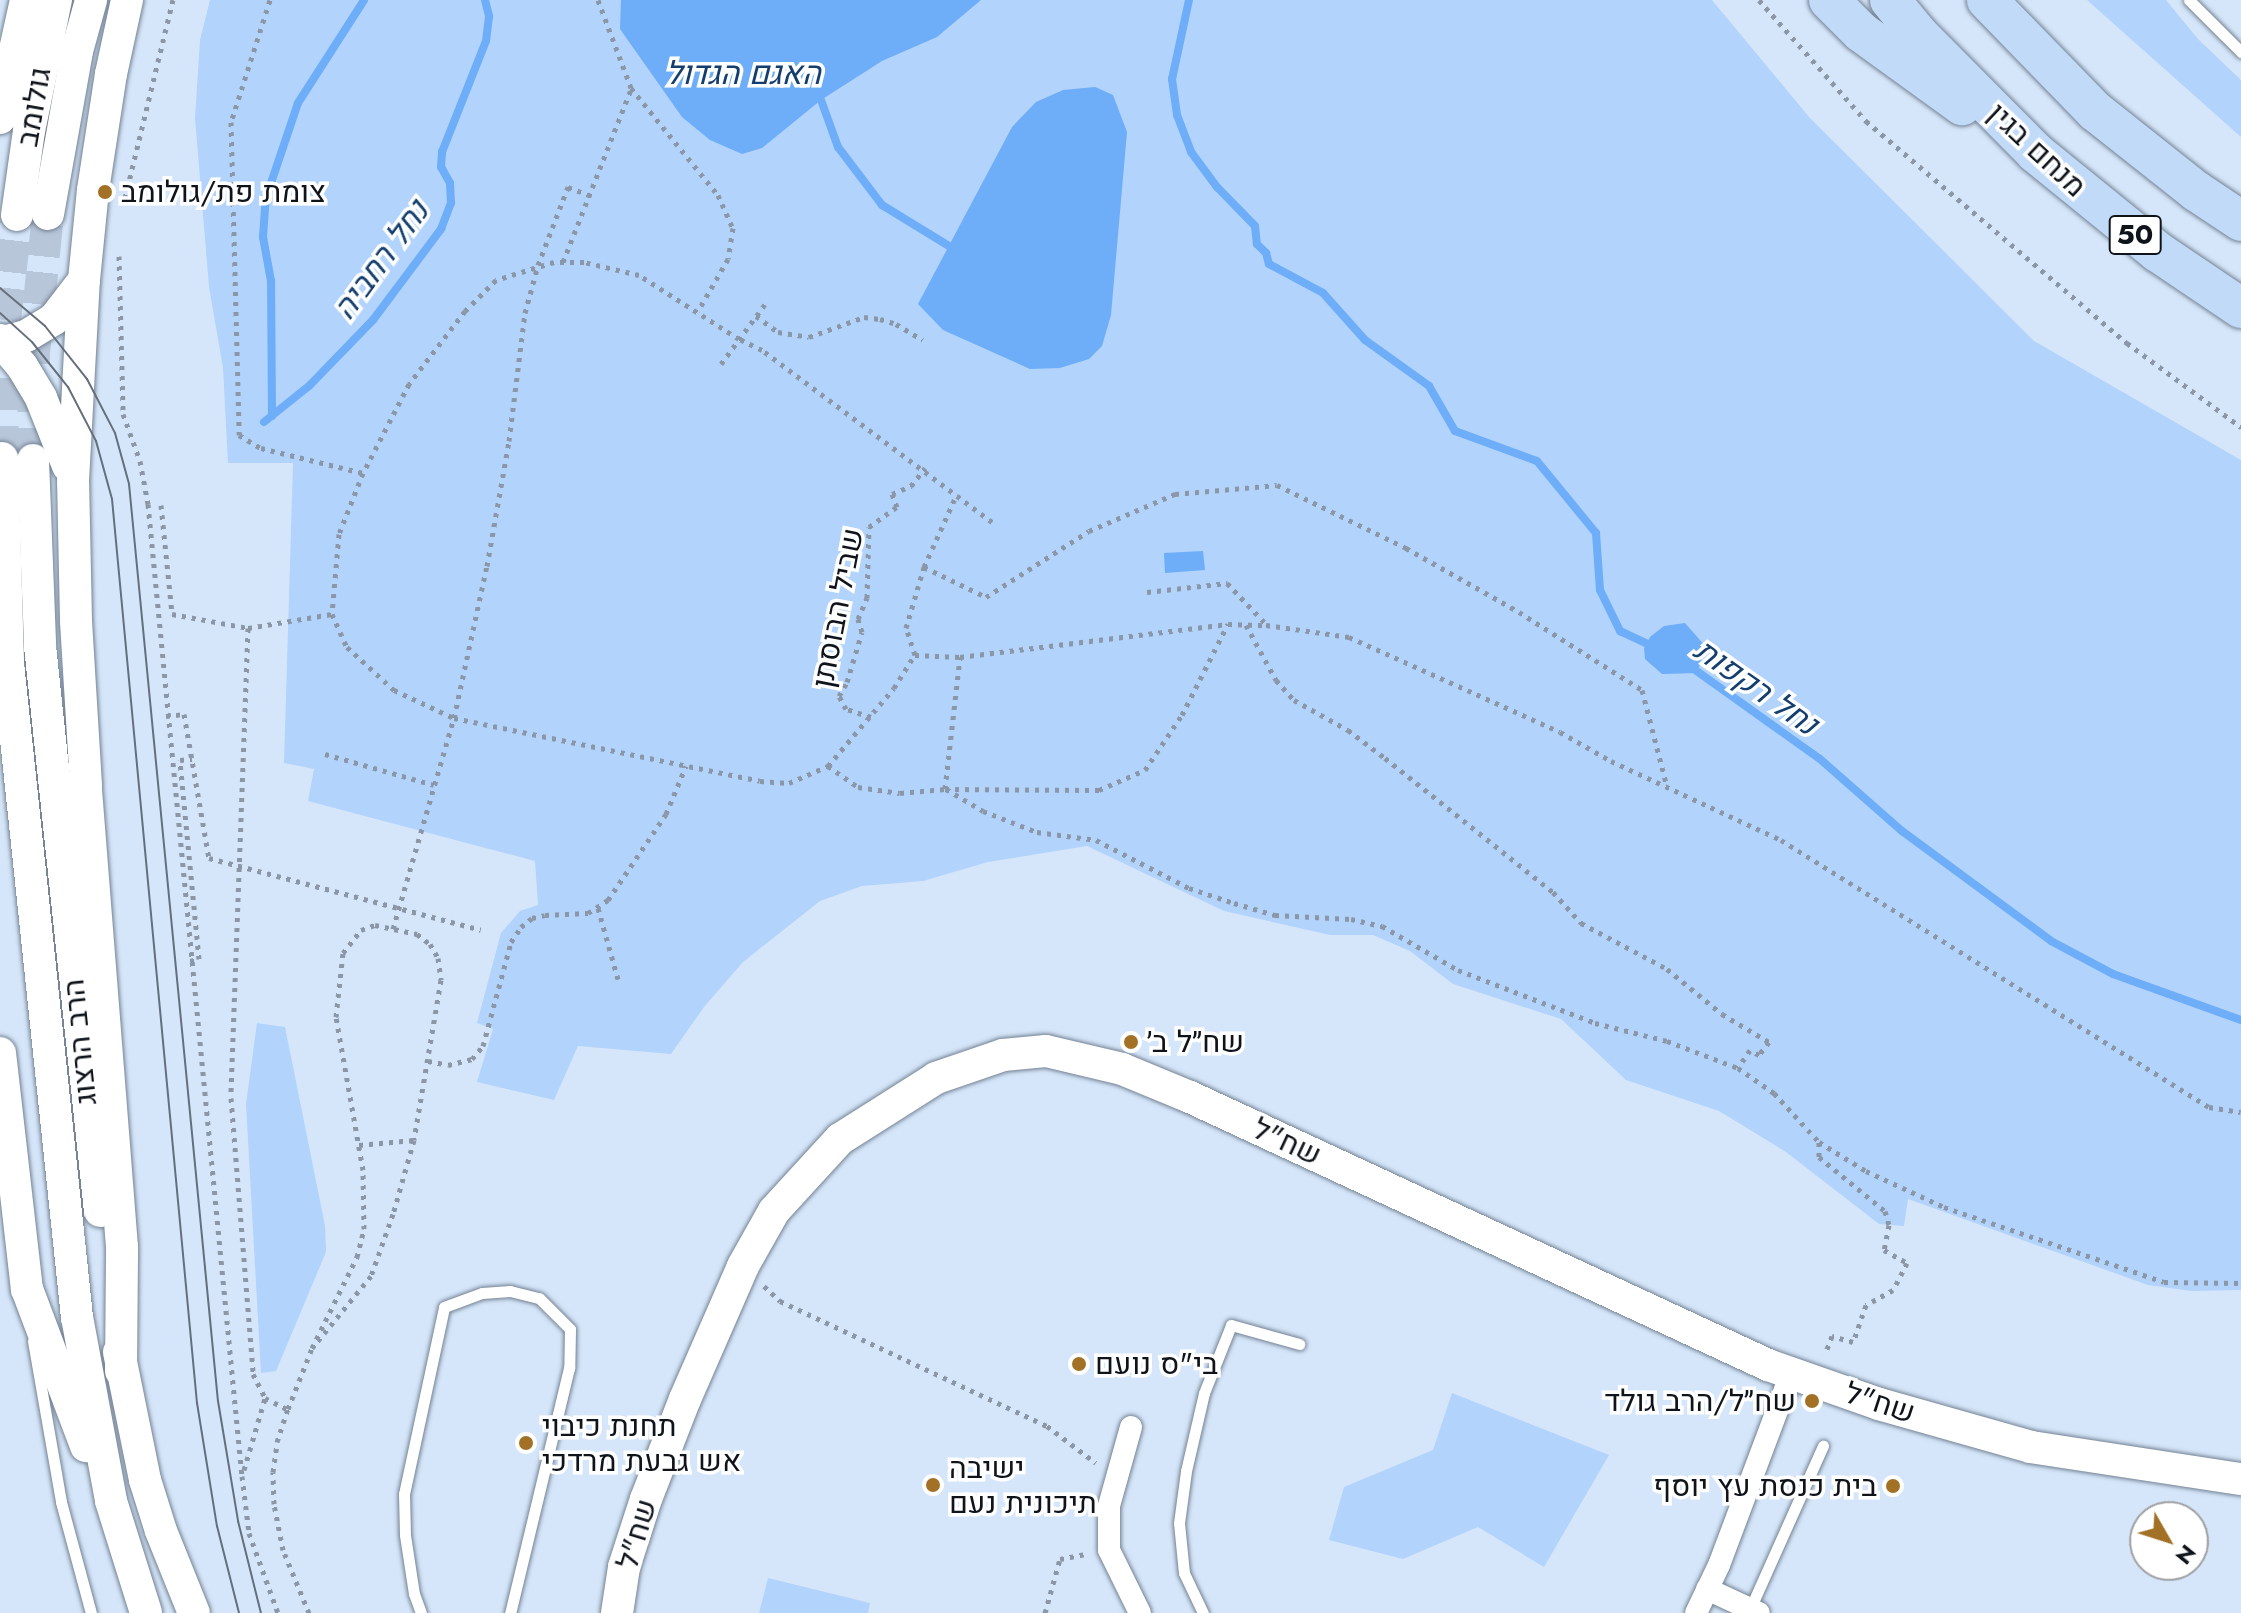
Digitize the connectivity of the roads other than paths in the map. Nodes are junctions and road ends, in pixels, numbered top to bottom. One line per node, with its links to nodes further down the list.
1 (26, 0): 12 (main road)
2 (56, 0): 3 (main road, גולומב)
3 (91, 0)
4 (127, 0): 15 (main road)
5 (1829, 0): 13 (highway)
6 (1890, 0): 13 (highway, מנחם בגין / 50)
7 (1987, 0): 11 (highway, 50)
8 (2009, 0): 11 (highway)
9 (2189, 0): 10 (lane)
10 (2241, 52)
11 (2052, 70): 14 (highway, 50)
12 (0, 118)
13 (2036, 153): 16 (highway, מנחם בגין / 50)
14 (2241, 221)
15 (84, 280): 17 (main road); 19 (main road)
16 (2241, 308)
17 (1, 342): 19 (main road)
18 (17, 459): 23 (main road, הרב הרצוג); 28 (main road, הרב הרצוג)
19 (73, 481): 23 (main road)
20 (0, 1053): 21 (main road)
21 (27, 1289): 28 (main road); 31 (lane)
22 (1299, 1344): 38 (lane)
23 (121, 1371): 33 (main road, הרב הרצוג)
24 (1791, 1373): 27 (main road, שח"ל); 29 (street); 36 (main road, שח"ל)
25 (1131, 1427): 37 (street)
26 (1823, 1446): 30 (lane)
27 (2241, 1479)
28 (111, 1501): 32 (main road, הרב הרצוג)
29 (1707, 1589): 30 (street); 39 (street)
30 (1755, 1611)
31 (91, 1613)
32 (146, 1613)
33 (194, 1613)
34 (421, 1613): 35 (lane)
35 (510, 1613)
36 (617, 1613)
37 (1140, 1613)
38 (1203, 1613)
39 (1696, 1613)

